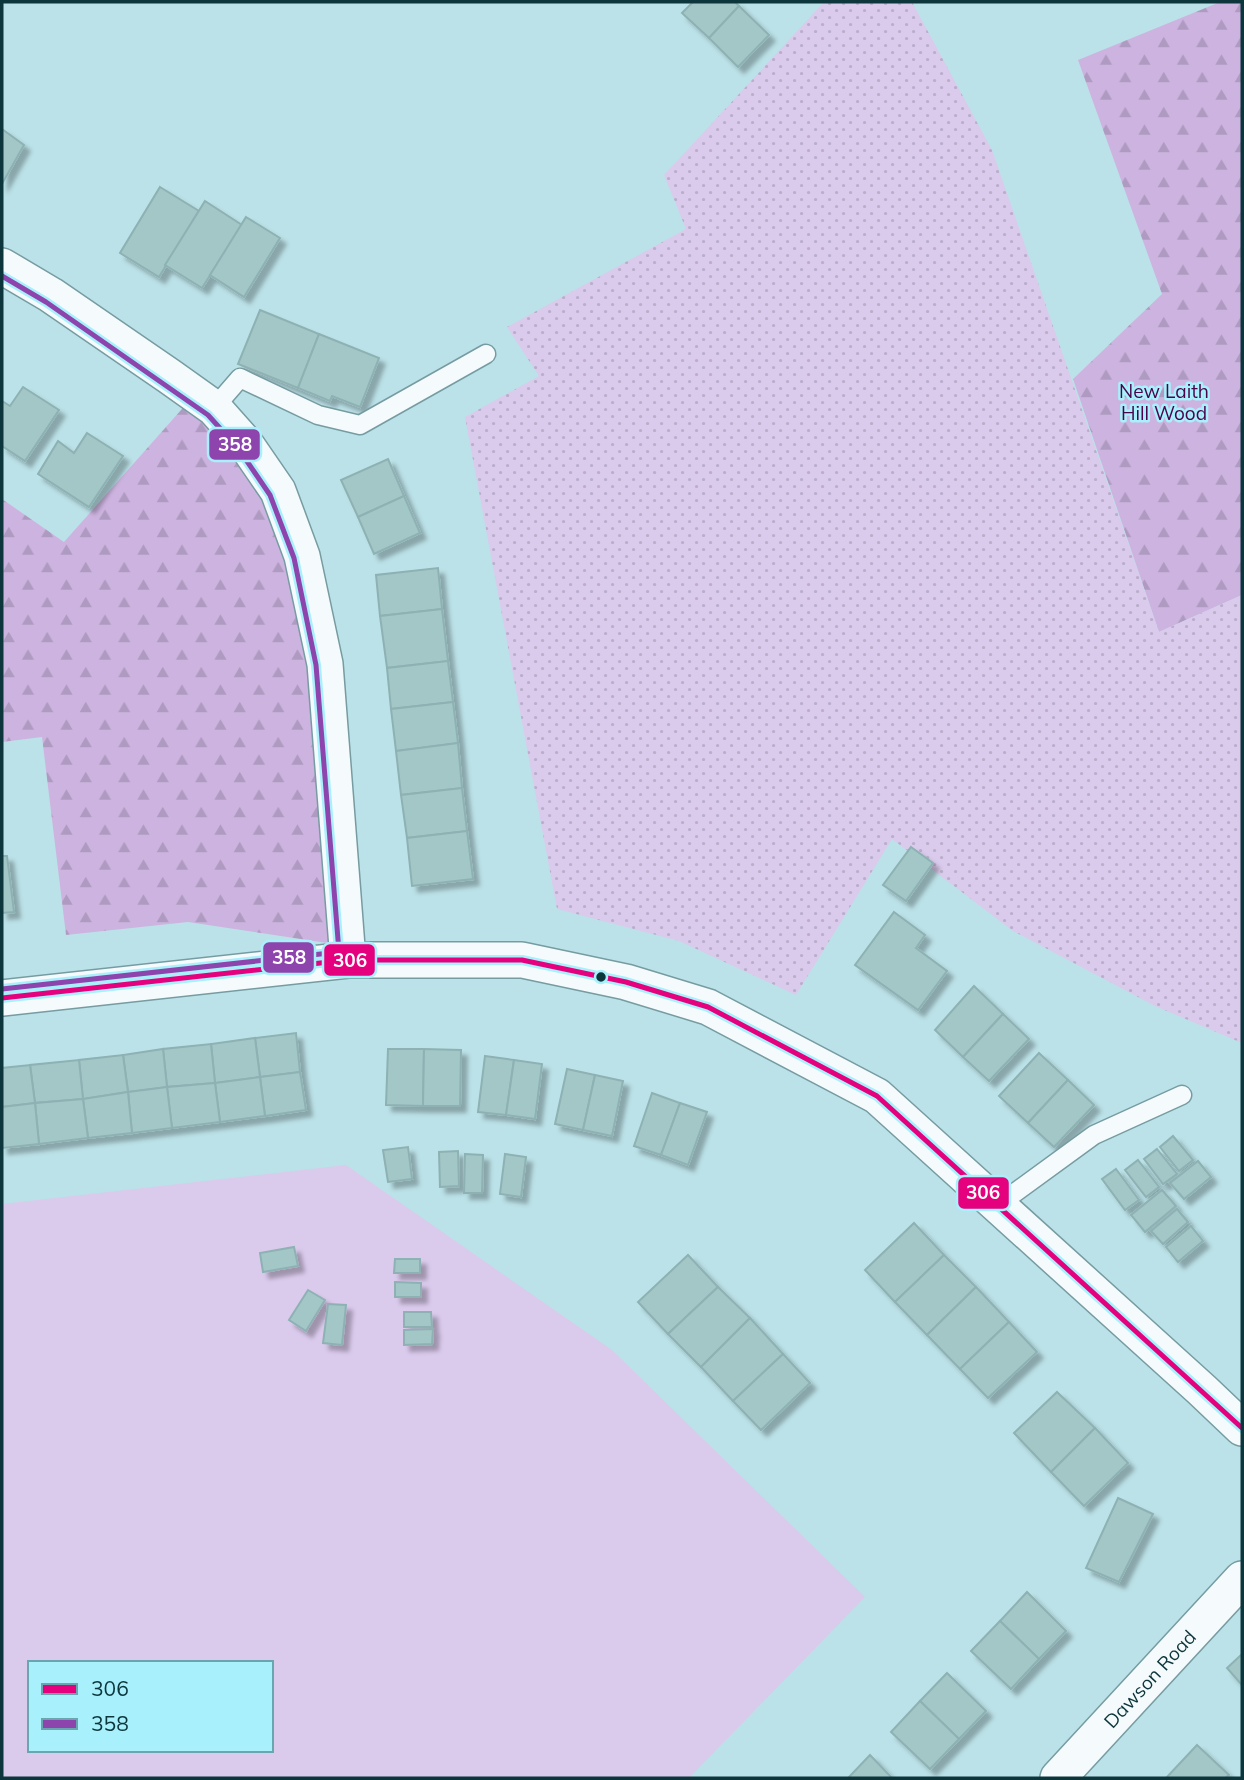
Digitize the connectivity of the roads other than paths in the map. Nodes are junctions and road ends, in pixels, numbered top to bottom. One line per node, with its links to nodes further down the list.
1 (2, 266): 3 (street)
2 (485, 354): 3 (lane)
3 (214, 408): 4 (street)
4 (348, 960): 5 (street); 7 (street)
5 (2, 998)
6 (1182, 1095): 7 (lane)
7 (998, 1205): 8 (street)
8 (1242, 1428)
9 (1242, 1579): 10 (street, Dawson Road)
10 (1058, 1778)

